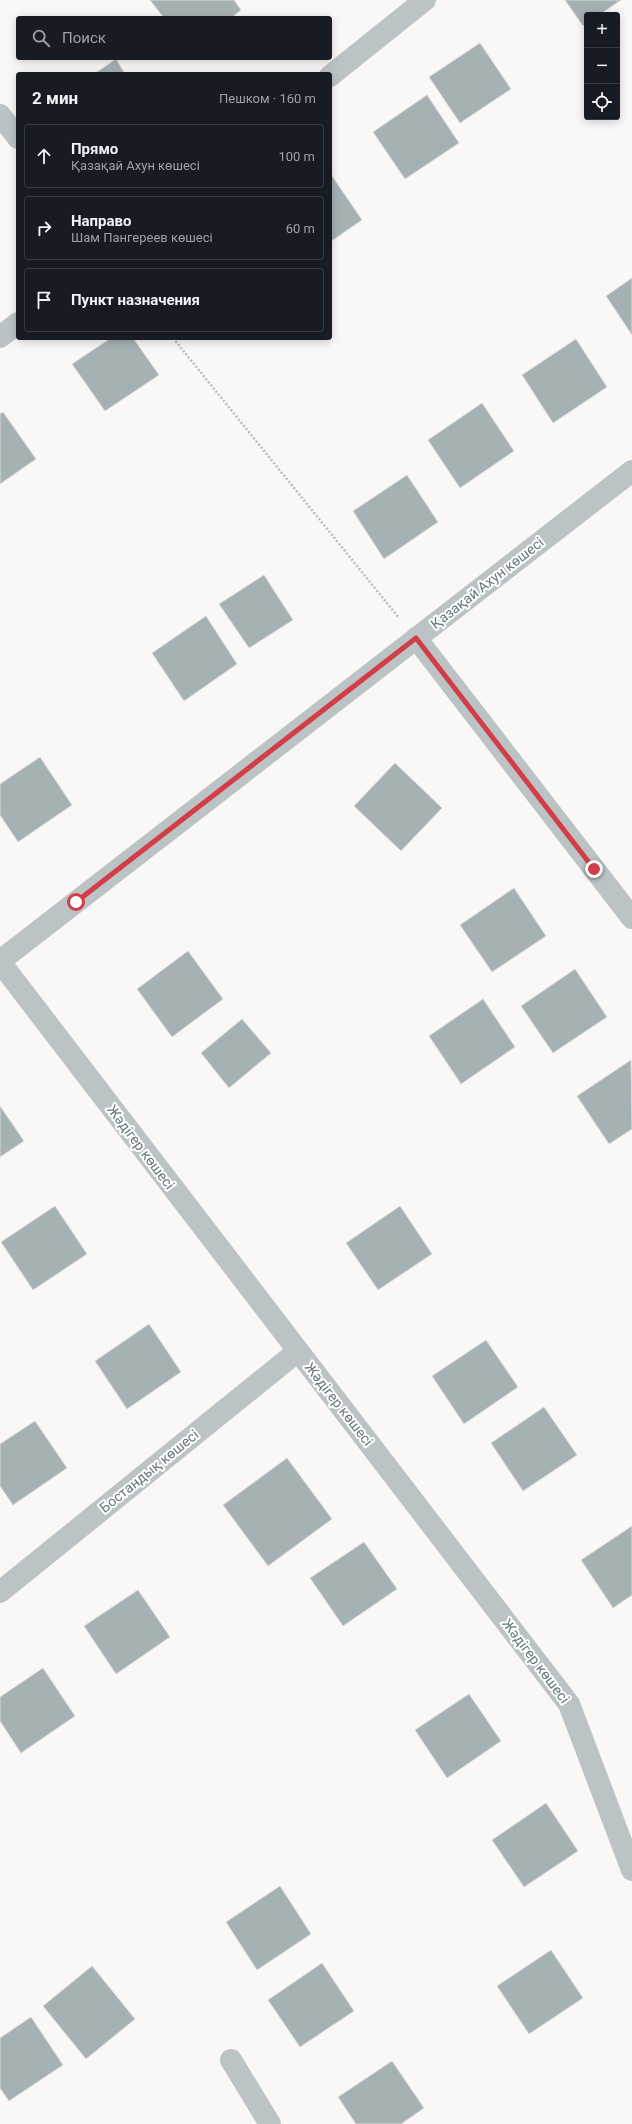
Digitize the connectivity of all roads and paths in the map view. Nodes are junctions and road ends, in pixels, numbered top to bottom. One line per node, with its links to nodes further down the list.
1 (425, 0): 2 (street)
2 (332, 74)
3 (0, 114): 4 (street)
4 (16, 135)
5 (16, 325): 6 (street)
6 (0, 337)
7 (175, 340): 9 (path)
8 (632, 471): 9 (street, Қазақай Ахун көшесі)
9 (416, 638): 10 (street); 11 (street, Қазақай Ахун көшесі)
10 (632, 918)
11 (0, 961): 12 (street, Жәдігер көшесі)
12 (298, 1351): 13 (street, Бостандық көшесі); 14 (street, Жәдігер көшесі)
13 (0, 1592)
14 (632, 1870)
15 (231, 2060): 16 (street)
16 (270, 2124)

